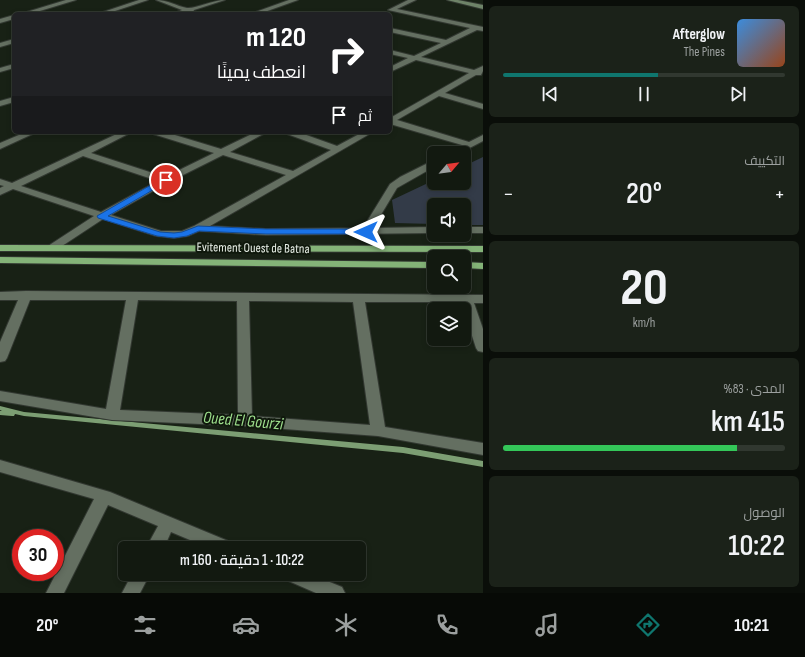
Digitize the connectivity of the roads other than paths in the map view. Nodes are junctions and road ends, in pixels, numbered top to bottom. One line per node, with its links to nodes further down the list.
1 (73, 0): 12 (street)
2 (145, 0): 13 (street)
3 (159, 0): 11 (street)
4 (222, 0): 11 (street)
5 (295, 0): 16 (street)
6 (413, 0): 19 (street)
7 (450, 0): 10 (main road)
8 (466, 0): 9 (main road)
9 (483, 4)
10 (483, 7)
11 (189, 10): 14 (street); 15 (street)
12 (30, 12)
13 (106, 12)
14 (182, 12)
15 (196, 12)
16 (259, 12)
17 (12, 18): 18 (street)
18 (0, 21)
19 (480, 29): 22 (street)
20 (392, 30): 22 (street)
21 (12, 42): 23 (street)
22 (447, 42): 25 (street)
23 (0, 45)
24 (392, 52): 25 (street)
25 (414, 58): 28 (street); 30 (street)
26 (12, 67): 29 (street)
27 (483, 68): 30 (street)
28 (392, 69)
29 (0, 70)
30 (479, 73): 31 (street)
31 (437, 93): 34 (street); 35 (street)
32 (12, 100): 33 (street)
33 (0, 104)
34 (483, 107)
35 (392, 120)
36 (392, 122): 44 (street)
37 (29, 134): 45 (street)
38 (124, 134): 49 (street)
39 (163, 134): 48 (street)
40 (259, 134): 48 (street)
41 (296, 134): 47 (street)
42 (365, 134): 47 (street)
43 (483, 138): 44 (street)
44 (468, 144): 46 (street)
45 (0, 146)
46 (465, 146)
47 (337, 149): 51 (street)
48 (222, 152): 51 (street); 52 (street)
49 (82, 154): 52 (street); 54 (street)
50 (427, 167): 61 (street)
51 (294, 174): 57 (street)
52 (166, 180): 56 (street)
53 (0, 182): 54 (street)
54 (12, 187): 55 (street); 56 (street)
55 (0, 192)
56 (101, 216): 62 (street); 64 (street)
57 (198, 228): 61 (street); 62 (street)
58 (427, 230): 61 (street)
59 (471, 230): 60 (street)
60 (483, 230)
61 (366, 232)
62 (174, 235): 65 (street)
63 (0, 248): 64 (highway, Evitement Ouest de Batna)
64 (52, 248): 65 (highway, Evitement Ouest de Batna)
65 (183, 249): 66 (highway, Evitement Ouest de Batna)
66 (483, 249)
67 (0, 260): 68 (highway, Evitement Ouest de Batna)
68 (427, 265)
69 (471, 265): 70 (highway)
70 (483, 266)
71 (26, 295): 72 (street); 73 (street); 79 (street)
72 (0, 296)
73 (133, 296): 74 (street); 81 (street)
74 (243, 297): 75 (street); 82 (street)
75 (358, 298): 76 (street); 83 (street)
76 (466, 298): 77 (street); 78 (street)
77 (483, 299)
78 (483, 348)
79 (0, 358)
80 (0, 396): 81 (street)
81 (112, 415): 82 (street)
82 (245, 421): 83 (street)
83 (378, 431): 84 (street)
84 (483, 449)
85 (0, 466): 86 (street)
86 (104, 496): 87 (street); 92 (street)
87 (167, 524): 88 (street); 89 (street)
88 (158, 541)
89 (210, 541)
90 (137, 581): 93 (street)
91 (307, 581): 94 (street)
92 (55, 593)
93 (131, 593)
94 (336, 593)

